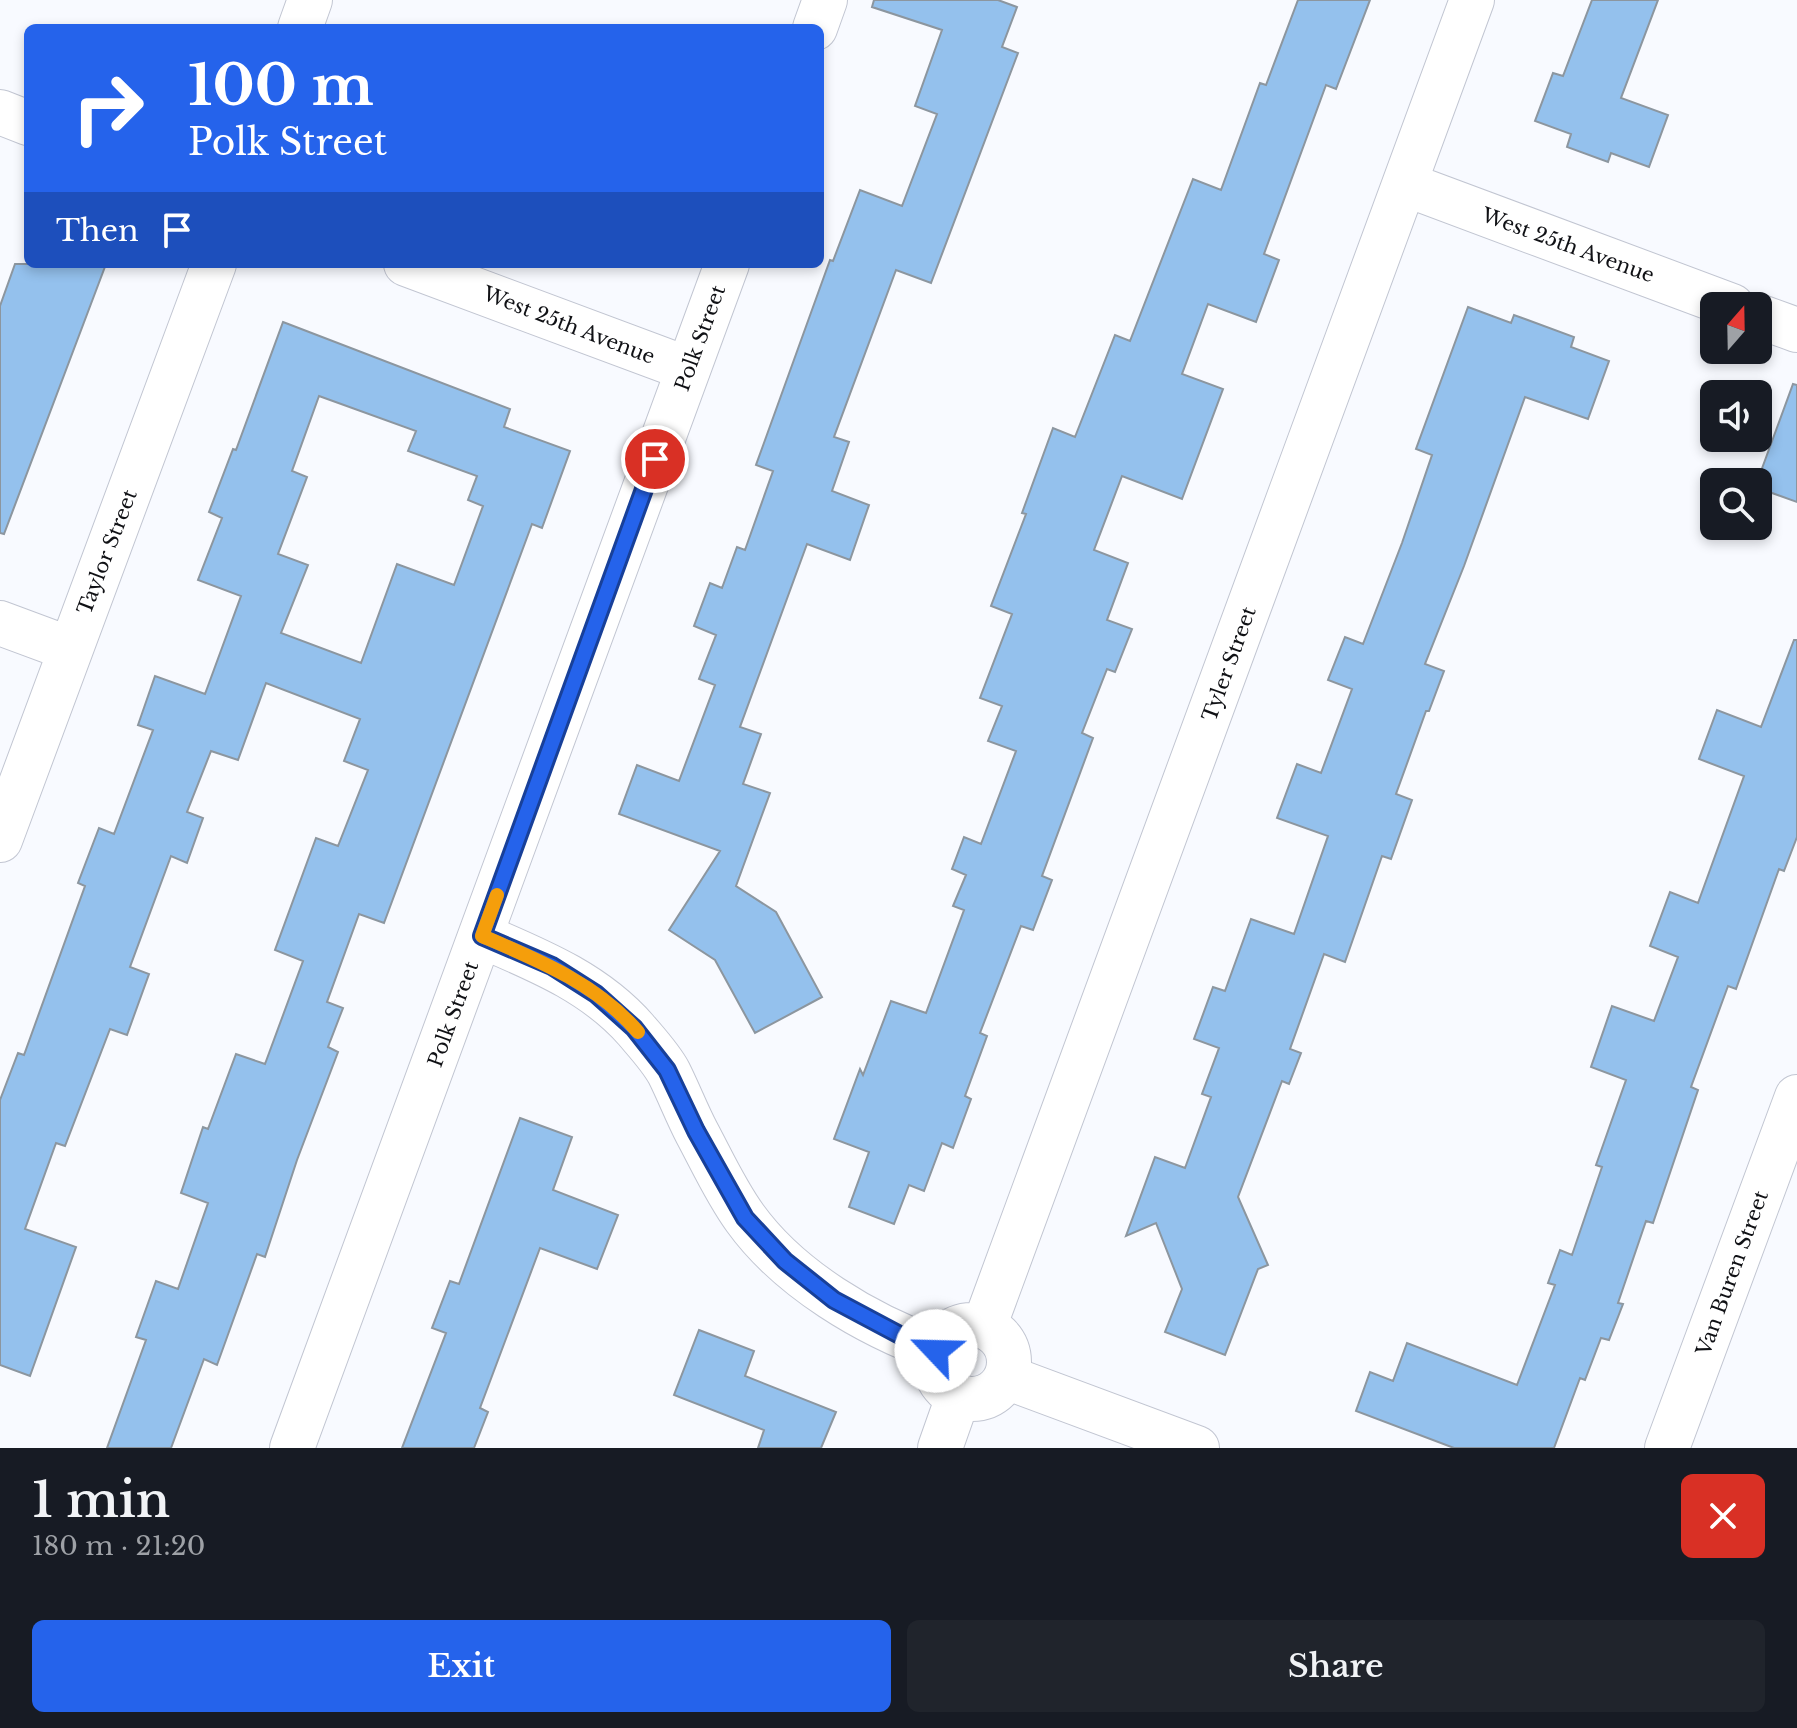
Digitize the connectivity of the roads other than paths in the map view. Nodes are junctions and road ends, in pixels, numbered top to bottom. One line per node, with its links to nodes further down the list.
1 (310, 0): 4 (street)
2 (825, 0): 5 (street)
3 (1472, 0): 8 (street, Tyler Street)
4 (301, 24)
5 (816, 24)
6 (0, 112): 7 (street)
7 (24, 121)
8 (1405, 184): 12 (street, West 25th Avenue); 21 (street, Tyler Street)
9 (213, 268): 17 (street, Taylor Street)
10 (417, 268): 15 (street, West 25th Avenue)
11 (726, 268): 15 (street, Polk Street)
12 (1700, 294)
13 (1772, 321): 14 (street)
14 (1797, 330)
15 (688, 369): 19 (street, Polk Street)
16 (0, 623): 17 (street)
17 (70, 649): 18 (street, Taylor Street)
18 (0, 840)
19 (482, 936): 22 (street); 25 (street, Polk Street)
20 (1797, 1097): 28 (street, Van Buren Street)
21 (984, 1327): 22 (street); 23 (street)
22 (937, 1350): 24 (street)
23 (1006, 1377): 24 (street); 27 (street)
24 (958, 1397): 26 (street)
25 (292, 1448)
26 (940, 1448)
27 (1197, 1448)
28 (1667, 1448)

